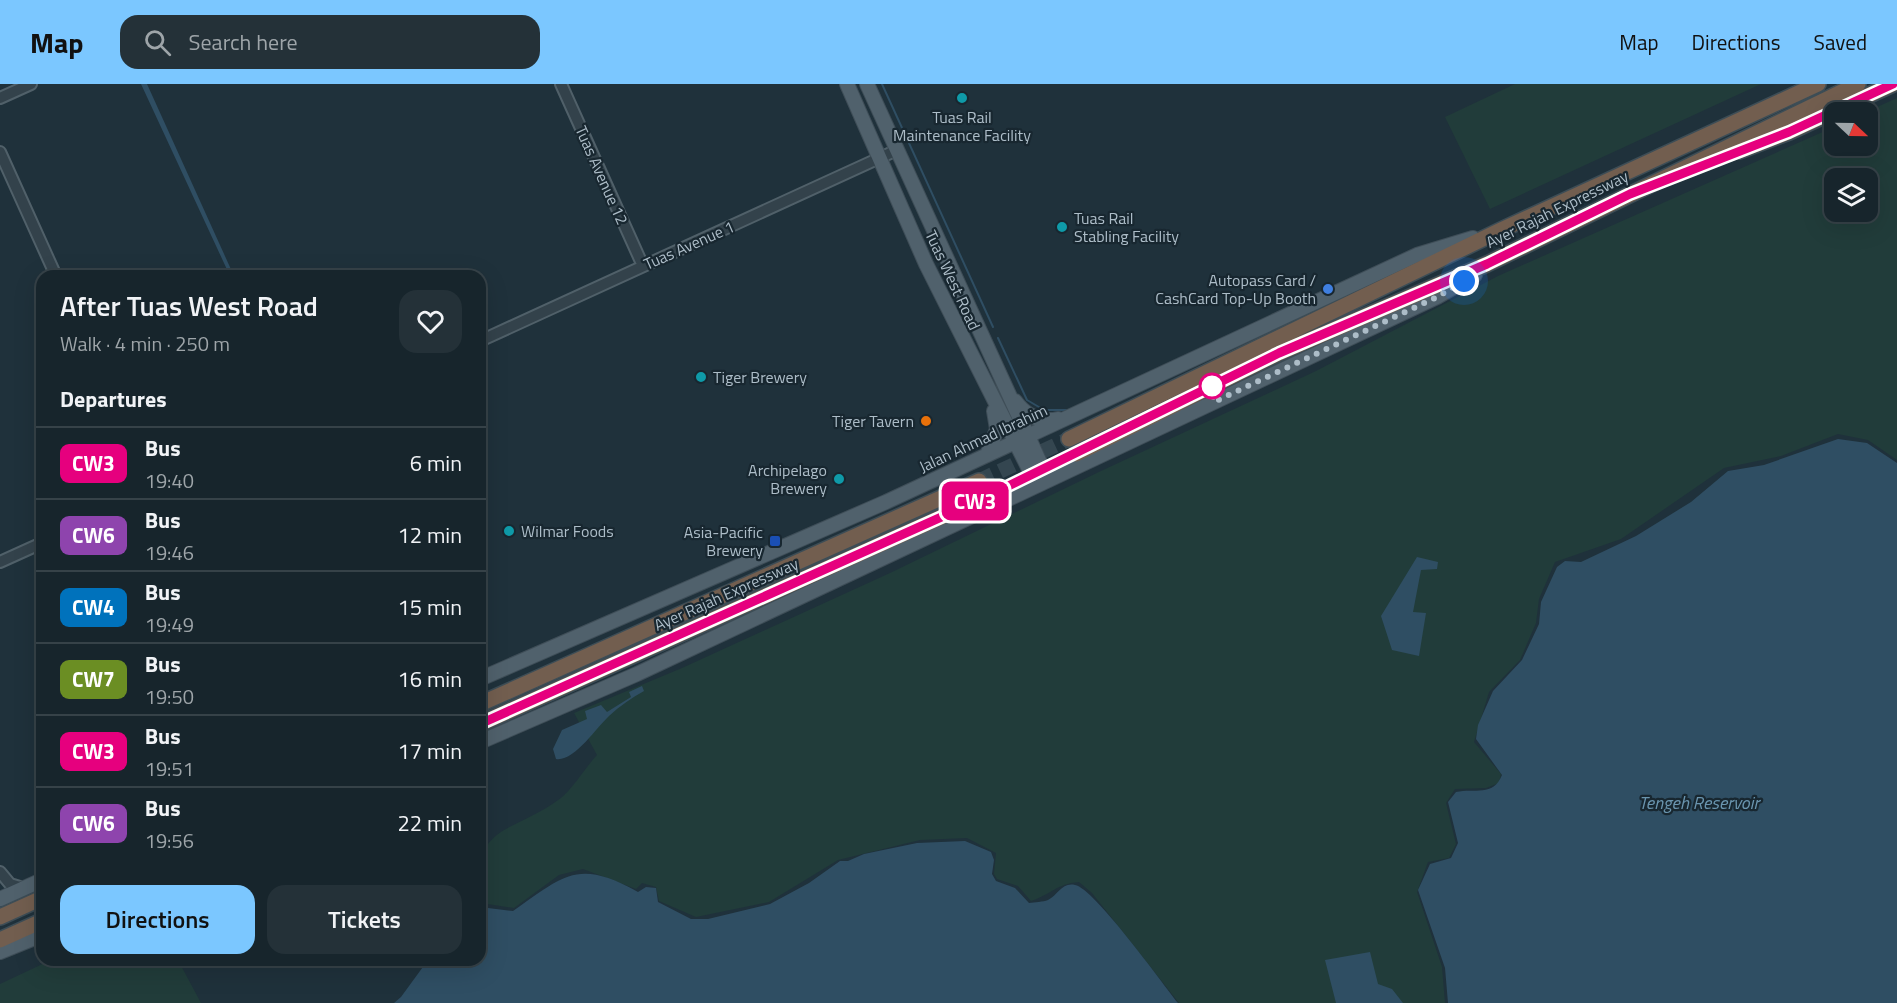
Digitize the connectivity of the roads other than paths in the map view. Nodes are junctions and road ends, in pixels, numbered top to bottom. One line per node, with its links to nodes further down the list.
1 (31, 84): 9 (street)
2 (561, 84): 17 (street, Tuas Avenue 12)
3 (847, 84): 13 (main road, Tuas West Road)
4 (867, 84): 11 (main road, Tuas West Road)
5 (1794, 84): 10 (highway)
6 (1818, 84): 10 (highway, Ayer Rajah Expressway)
7 (1858, 84): 14 (highway, Ayer Rajah Expressway)
8 (1893, 84): 14 (highway)
9 (0, 99)
10 (1725, 128): 15 (highway, Ayer Rajah Expressway)
11 (897, 150): 13 (street, Tuas Avenue 1); 20 (main road, Tuas West Road)
12 (0, 152): 18 (street)
13 (881, 158): 17 (street, Tuas Avenue 1); 21 (main road, Tuas West Road)
14 (1630, 194): 16 (highway, Ayer Rajah Expressway)
15 (1501, 230): 22 (main road, Jalan Ahmad Ibrahim); 24 (highway, Ayer Rajah Expressway)
16 (1487, 264): 25 (highway, Ayer Rajah Expressway); 28 (main road)
17 (643, 266): 19 (street, Tuas Avenue 1)
18 (53, 270)
19 (486, 338)
20 (1004, 387): 22 (main road); 23 (main road, Tuas West Road)
21 (990, 395): 23 (main road, Tuas West Road); 26 (main road)
22 (1066, 418): 23 (main road, Jalan Ahmad Ibrahim)
23 (1021, 439): 26 (main road, Jalan Ahmad Ibrahim); 28 (main road, Tuas West Road)
24 (1069, 439)
25 (1076, 454)
26 (987, 455): 32 (main road, Jalan Ahmad Ibrahim)
27 (979, 481): 33 (highway, Ayer Rajah Expressway)
28 (1043, 483): 35 (main road)
29 (986, 497): 34 (highway, Ayer Rajah Expressway)
30 (36, 546): 31 (street)
31 (0, 562)
32 (486, 676)
33 (486, 701)
34 (486, 721)
35 (486, 739)
36 (0, 872): 38 (street)
37 (36, 883): 38 (main road)
38 (23, 888): 39 (main road)
39 (0, 898)
40 (36, 901): 41 (highway)
41 (0, 917)
42 (36, 924): 44 (highway)
43 (36, 937): 45 (main road)
44 (0, 940)
45 (0, 952)

